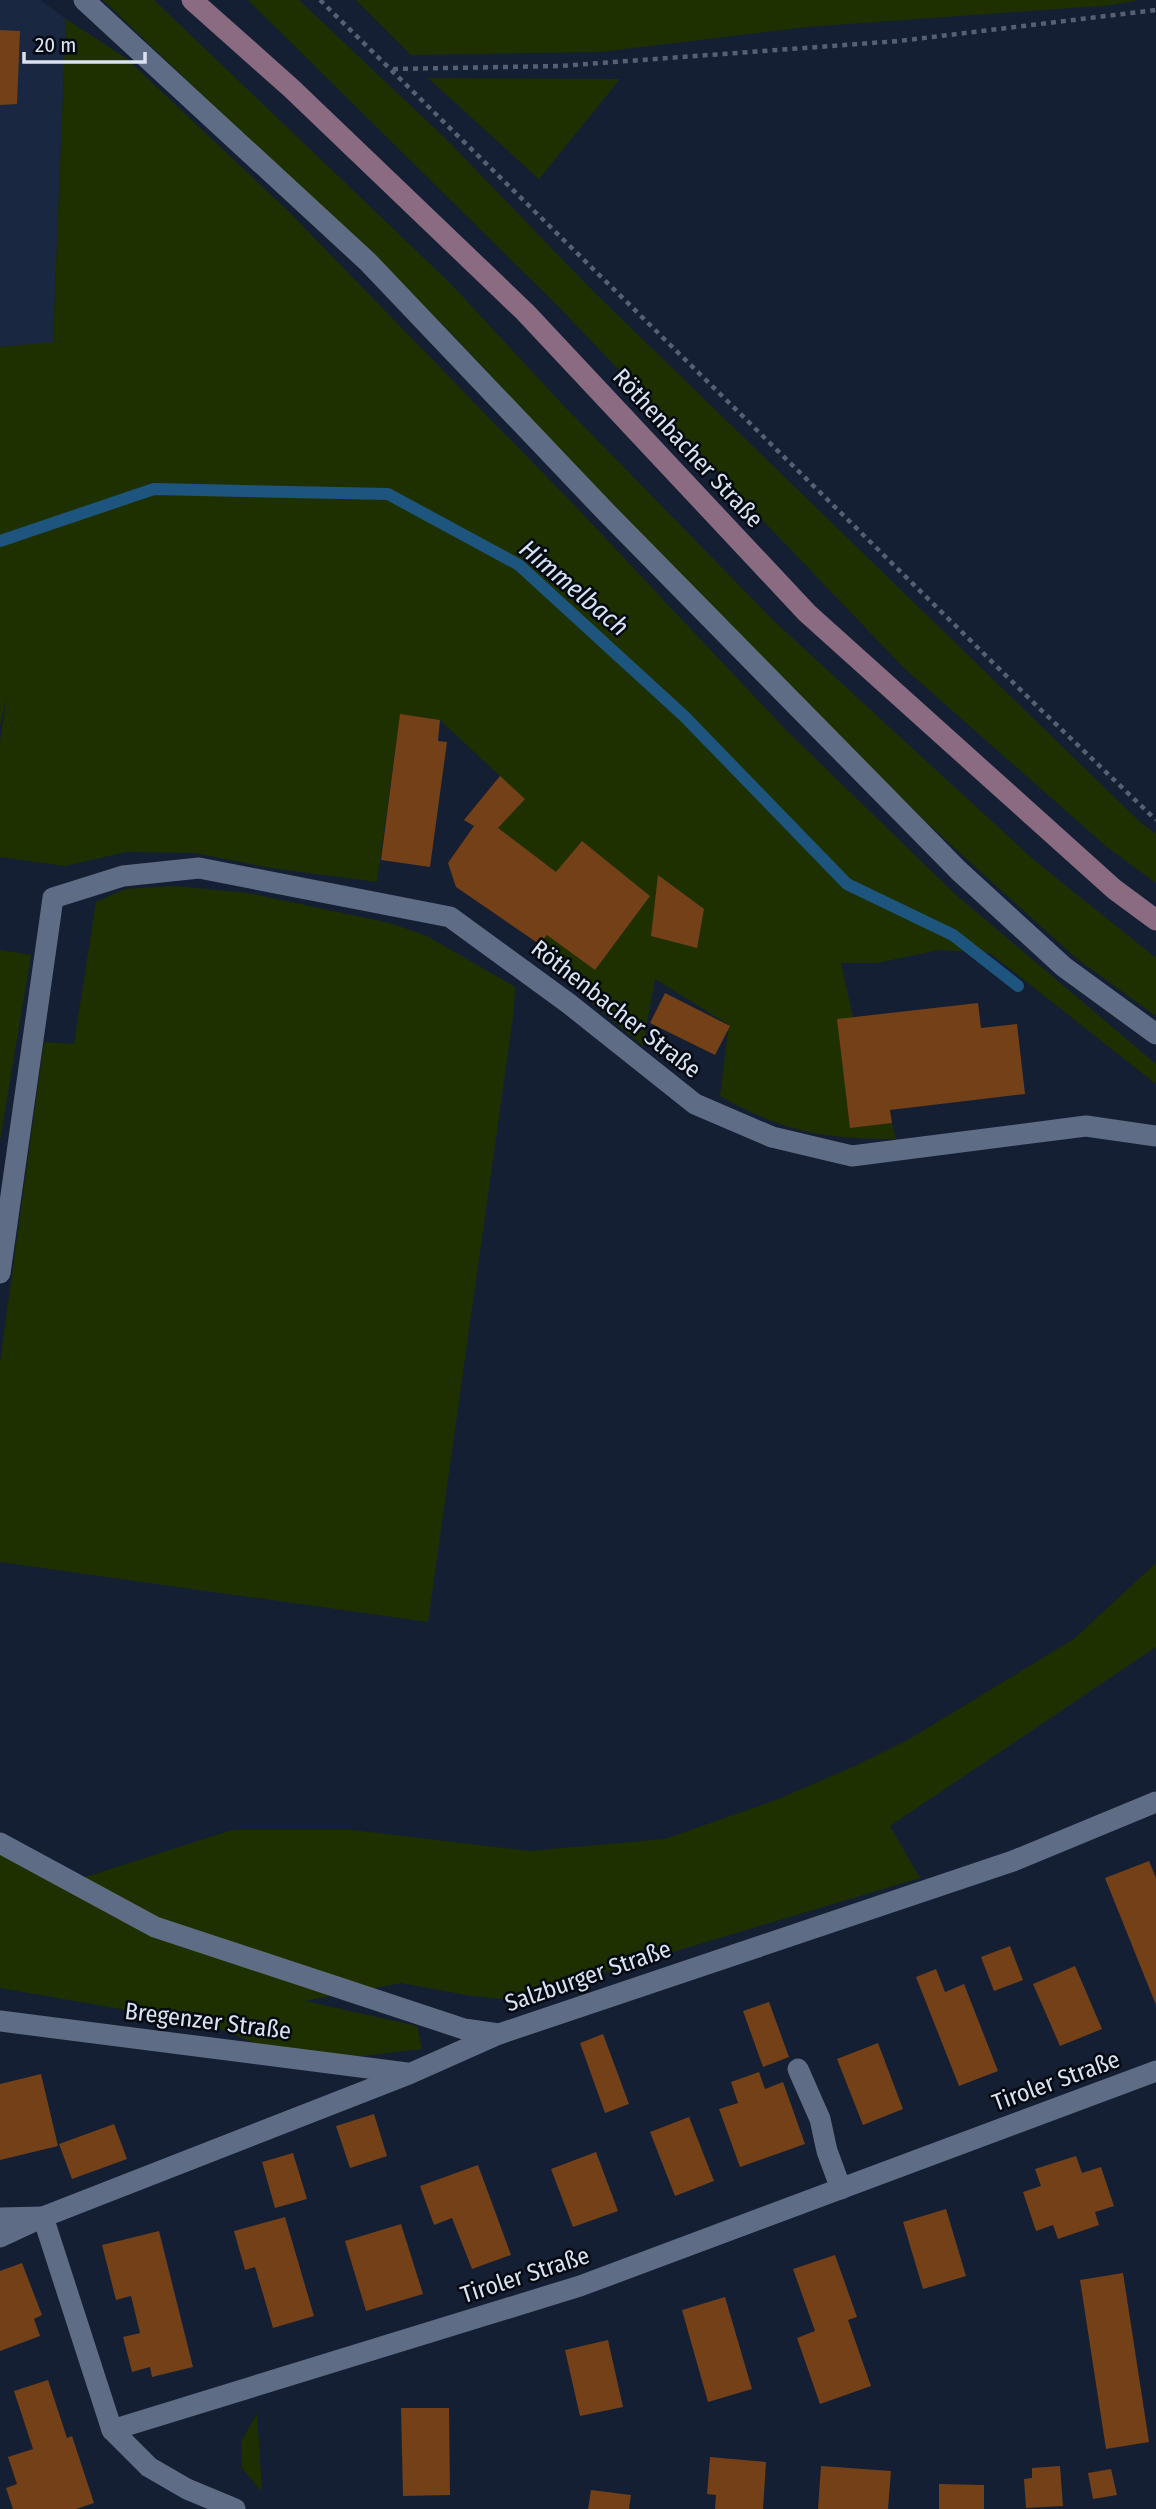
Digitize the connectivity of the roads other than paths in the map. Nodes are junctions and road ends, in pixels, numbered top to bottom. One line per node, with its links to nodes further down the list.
1 (84, 0): 4 (street)
2 (192, 0): 3 (main road, Röthenbacher Straße)
3 (1156, 920)
4 (1156, 1034)
5 (1156, 1136): 6 (street, Röthenbacher Straße)
6 (0, 1273)
7 (1156, 1802): 10 (street, Salzburger Straße)
8 (0, 1843): 10 (street)
9 (0, 2021): 13 (street, Bregenzer Straße)
10 (499, 2034): 13 (street, Salzburger Straße)
11 (797, 2069): 14 (street)
12 (1156, 2071): 14 (street, Tiroler Straße)
13 (409, 2074): 15 (street, Salzburger Straße)
14 (841, 2189): 18 (street, Tiroler Straße)
15 (43, 2217): 16 (street, Salzburger Straße); 17 (street, Salzburger Straße); 18 (street)
16 (0, 2218)
17 (0, 2237)
18 (112, 2430): 19 (street)
19 (235, 2509)

